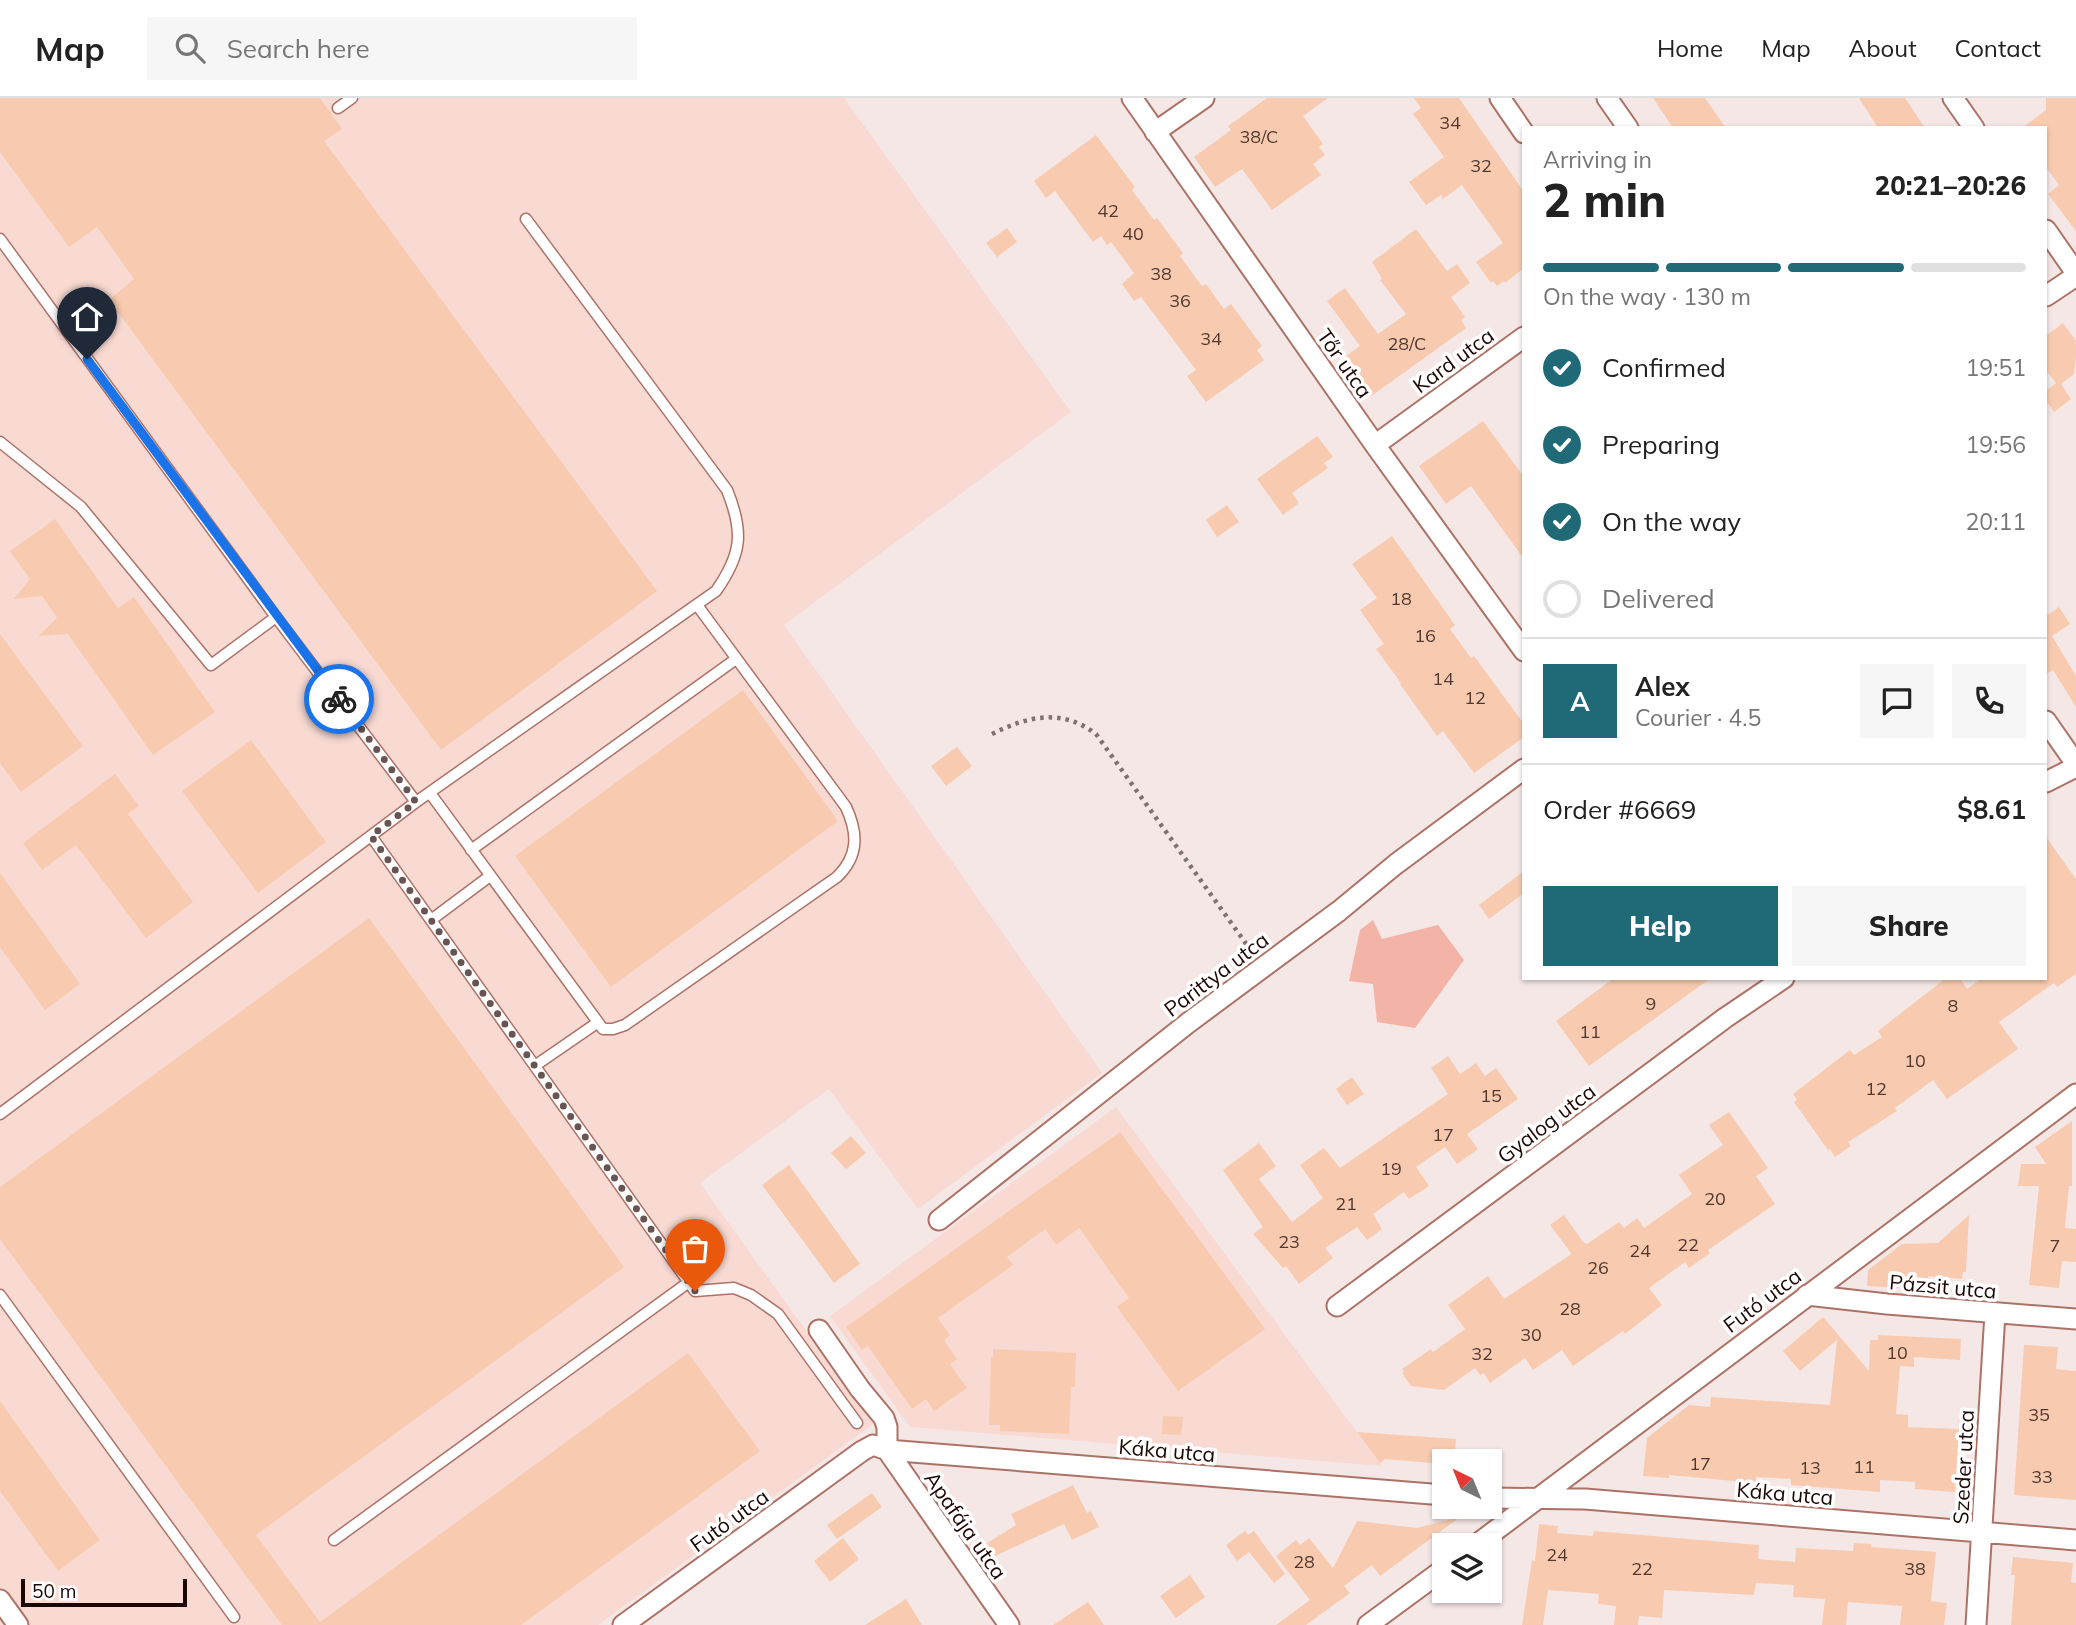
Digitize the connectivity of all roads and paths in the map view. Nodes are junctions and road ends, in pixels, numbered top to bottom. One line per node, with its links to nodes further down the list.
1 (352, 98): 7 (lane)
2 (1132, 98): 11 (street, Tőr utca)
3 (1204, 98): 11 (street)
4 (1500, 98): 10 (street)
5 (1607, 98): 8 (street)
6 (1954, 98): 9 (street)
7 (338, 108)
8 (1627, 126)
9 (1973, 126)
10 (1522, 130)
11 (1155, 132): 19 (street, Tőr utca)
12 (526, 219): 20 (lane)
13 (2047, 232): 15 (street)
14 (0, 239): 21 (lane)
15 (2076, 275): 16 (street)
16 (2047, 295)
17 (1522, 338): 19 (street, Kard utca)
18 (0, 442): 21 (lane)
19 (1375, 445): 22 (street, Tőr utca)
20 (697, 605): 23 (lane); 29 (lane)
21 (276, 617): 30 (lane)
22 (1522, 649)
23 (736, 659): 32 (lane); 37 (lane)
24 (2047, 722): 26 (street)
25 (992, 734): 35 (path)
26 (2076, 766): 28 (street)
27 (1522, 770): 35 (street, Parittya utca)
28 (2047, 781)
29 (430, 793): 30 (lane); 32 (lane)
30 (416, 802): 31 (lane)
31 (371, 836): 34 (lane); 40 (lane)
32 (471, 850): 33 (lane)
33 (490, 876): 34 (lane); 37 (lane)
34 (431, 919): 38 (lane)
35 (1262, 968): 41 (street, Parittya utca)
36 (1771, 981): 45 (street, Gyalog utca)
37 (597, 1023): 38 (lane)
38 (536, 1065): 42 (lane)
39 (2076, 1094): 44 (street, Futó utca)
40 (0, 1114)
41 (939, 1220)
42 (689, 1282): 49 (lane); 56 (lane)
43 (0, 1295): 60 (lane)
44 (1807, 1295): 46 (street, Pázsit utca); 53 (street, Futó utca)
45 (1337, 1306)
46 (1995, 1313): 47 (street, Pázsit utca); 54 (street, Szeder utca)
47 (2076, 1319)
48 (819, 1330): 50 (street, Apafája utca)
49 (857, 1423)
50 (887, 1450): 51 (street, Káka utca); 62 (street, Futó utca); 63 (street, Apafája utca)
51 (1432, 1494)
52 (1502, 1498): 53 (street, Káka utca)
53 (1537, 1498): 54 (street, Káka utca); 55 (street, Futó utca)
54 (1982, 1532): 57 (street, Káka utca); 65 (street, Szeder utca)
55 (1492, 1533)
56 (334, 1540)
57 (2076, 1540)
58 (1432, 1578): 64 (street)
59 (0, 1600): 61 (street)
60 (234, 1617)
61 (18, 1625)
62 (623, 1625)
63 (1009, 1625)
64 (1368, 1625)
65 (1976, 1625)

